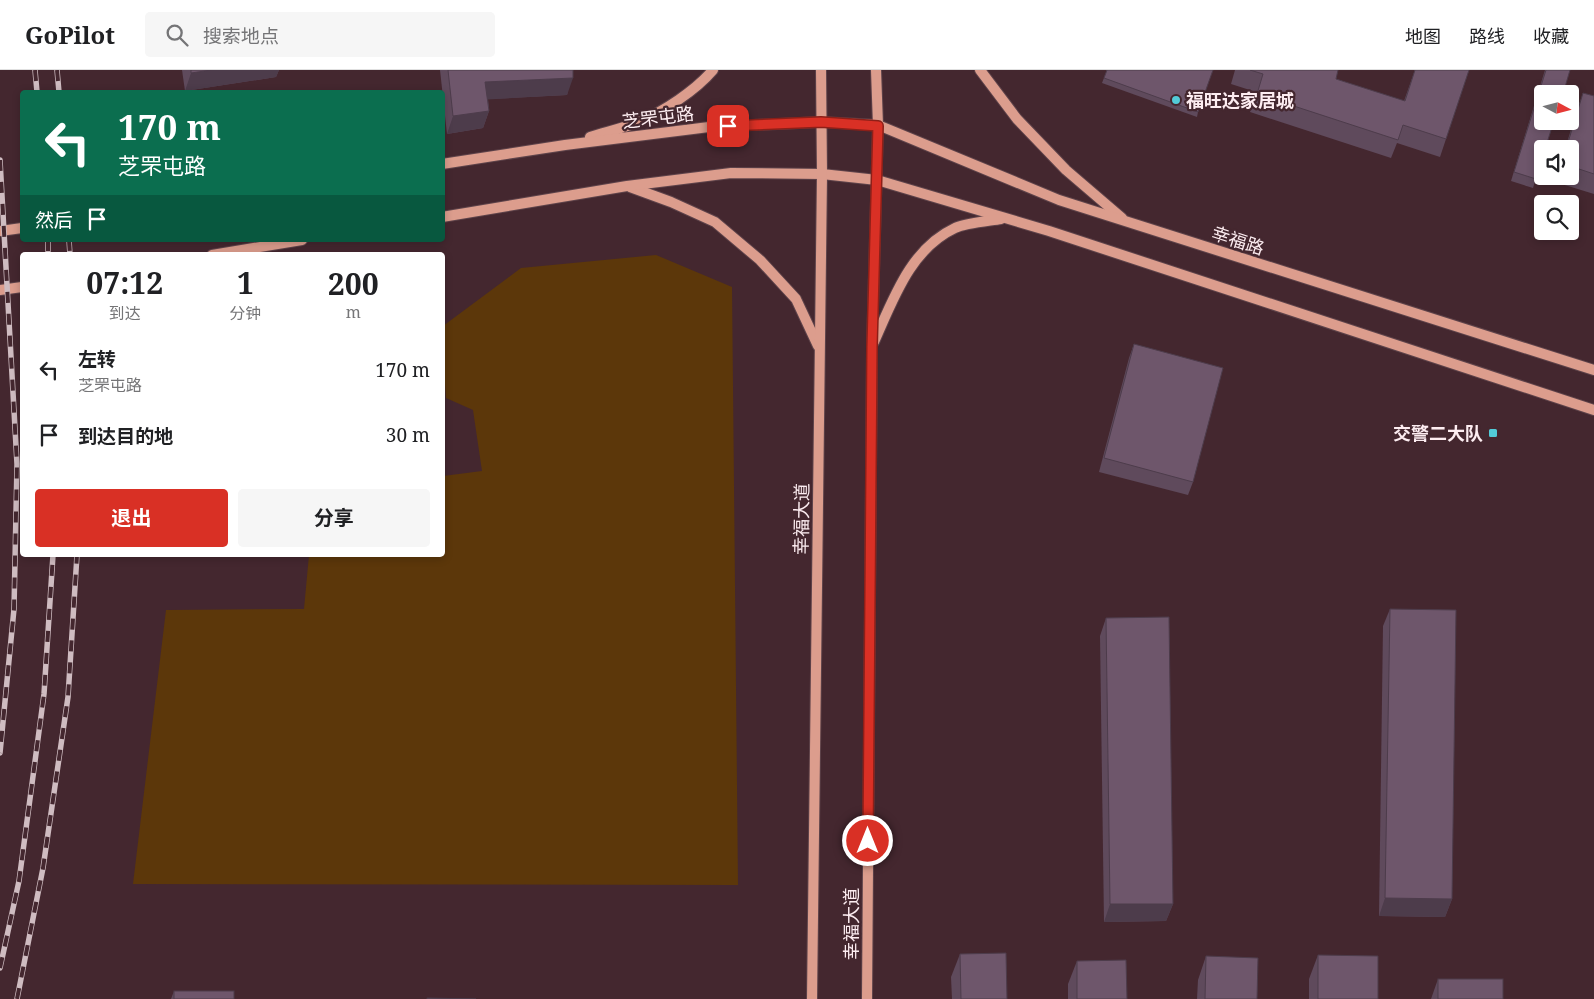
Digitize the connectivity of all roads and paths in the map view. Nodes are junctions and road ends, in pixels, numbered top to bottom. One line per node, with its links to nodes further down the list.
1 (713, 70): 7 (main road)
2 (821, 70): 5 (main road, 幸福大道)
3 (876, 70): 6 (main road, 幸福大道)
4 (980, 70): 14 (main road)
5 (821, 122): 6 (main road, 芝罘屯路); 7 (main road, 芝罘屯路); 9 (main road, 幸福大道)
6 (878, 126): 10 (main road, 幸福大道); 14 (main road, 幸福路)
7 (565, 145): 8 (main road, 芝罘屯路)
8 (445, 164)
9 (822, 174): 10 (main road); 11 (main road); 22 (main road, 幸福大道)
10 (877, 180): 13 (main road); 21 (main road, 幸福大道)
11 (627, 186): 12 (main road); 22 (main road)
12 (445, 216)
13 (1004, 218): 21 (main road); 24 (main road)
14 (1127, 222): 23 (main road, 幸福路)
15 (20, 228): 16 (main road)
16 (0, 231)
17 (290, 242): 18 (main road)
18 (230, 252)
19 (20, 287): 20 (main road)
20 (0, 290)
21 (872, 347): 26 (main road, 幸福大道)
22 (820, 350): 25 (main road, 幸福大道)
23 (1594, 370)
24 (1594, 410)
25 (812, 999)
26 (867, 999)

